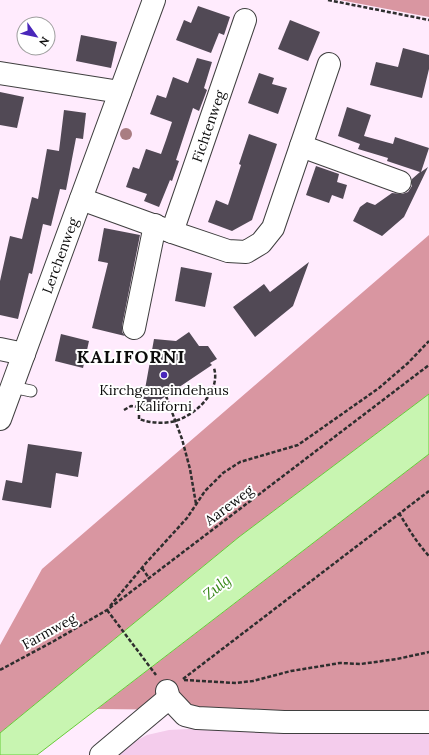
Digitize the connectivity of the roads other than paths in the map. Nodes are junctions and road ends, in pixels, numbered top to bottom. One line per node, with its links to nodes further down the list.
1 (154, 0): 5 (street, Lerchenweg)
2 (244, 20): 9 (street, Fichtenweg)
3 (329, 64): 6 (street)
4 (0, 73): 5 (street)
5 (120, 92): 8 (street, Lerchenweg)
6 (301, 146): 7 (street); 9 (street)
7 (400, 182)
8 (81, 199): 9 (street); 12 (street, Lerchenweg)
9 (163, 229): 10 (street, Fichtenweg)
10 (134, 328)
11 (0, 349): 12 (street)
12 (24, 354): 13 (street, Lerchenweg)
13 (0, 419)
14 (429, 722): 15 (street)
15 (100, 755)

